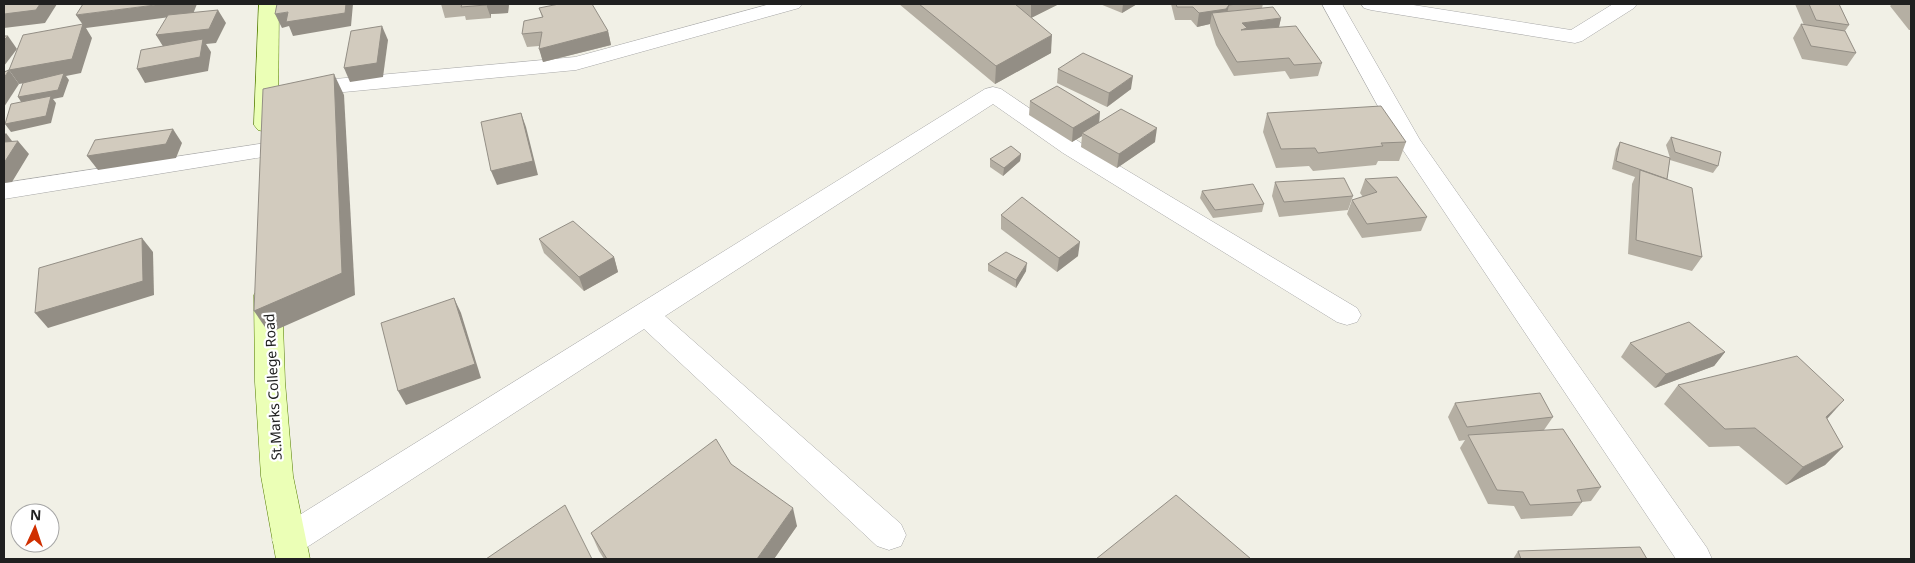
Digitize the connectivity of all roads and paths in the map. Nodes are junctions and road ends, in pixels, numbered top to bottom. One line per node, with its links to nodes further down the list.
1 (269, 4): 6 (main road)
2 (792, 4): 6 (street)
3 (1332, 4): 15 (street)
4 (1371, 4): 5 (street)
5 (1627, 4)
6 (266, 92): 7 (main road)
7 (266, 150): 8 (main road); 9 (street)
8 (267, 179)
9 (4, 191)
10 (268, 266): 14 (main road, St.Marks College Road)
11 (645, 314): 12 (street); 13 (street); 14 (street)
12 (1347, 315)
13 (889, 535)
14 (291, 550)
15 (1695, 559)

